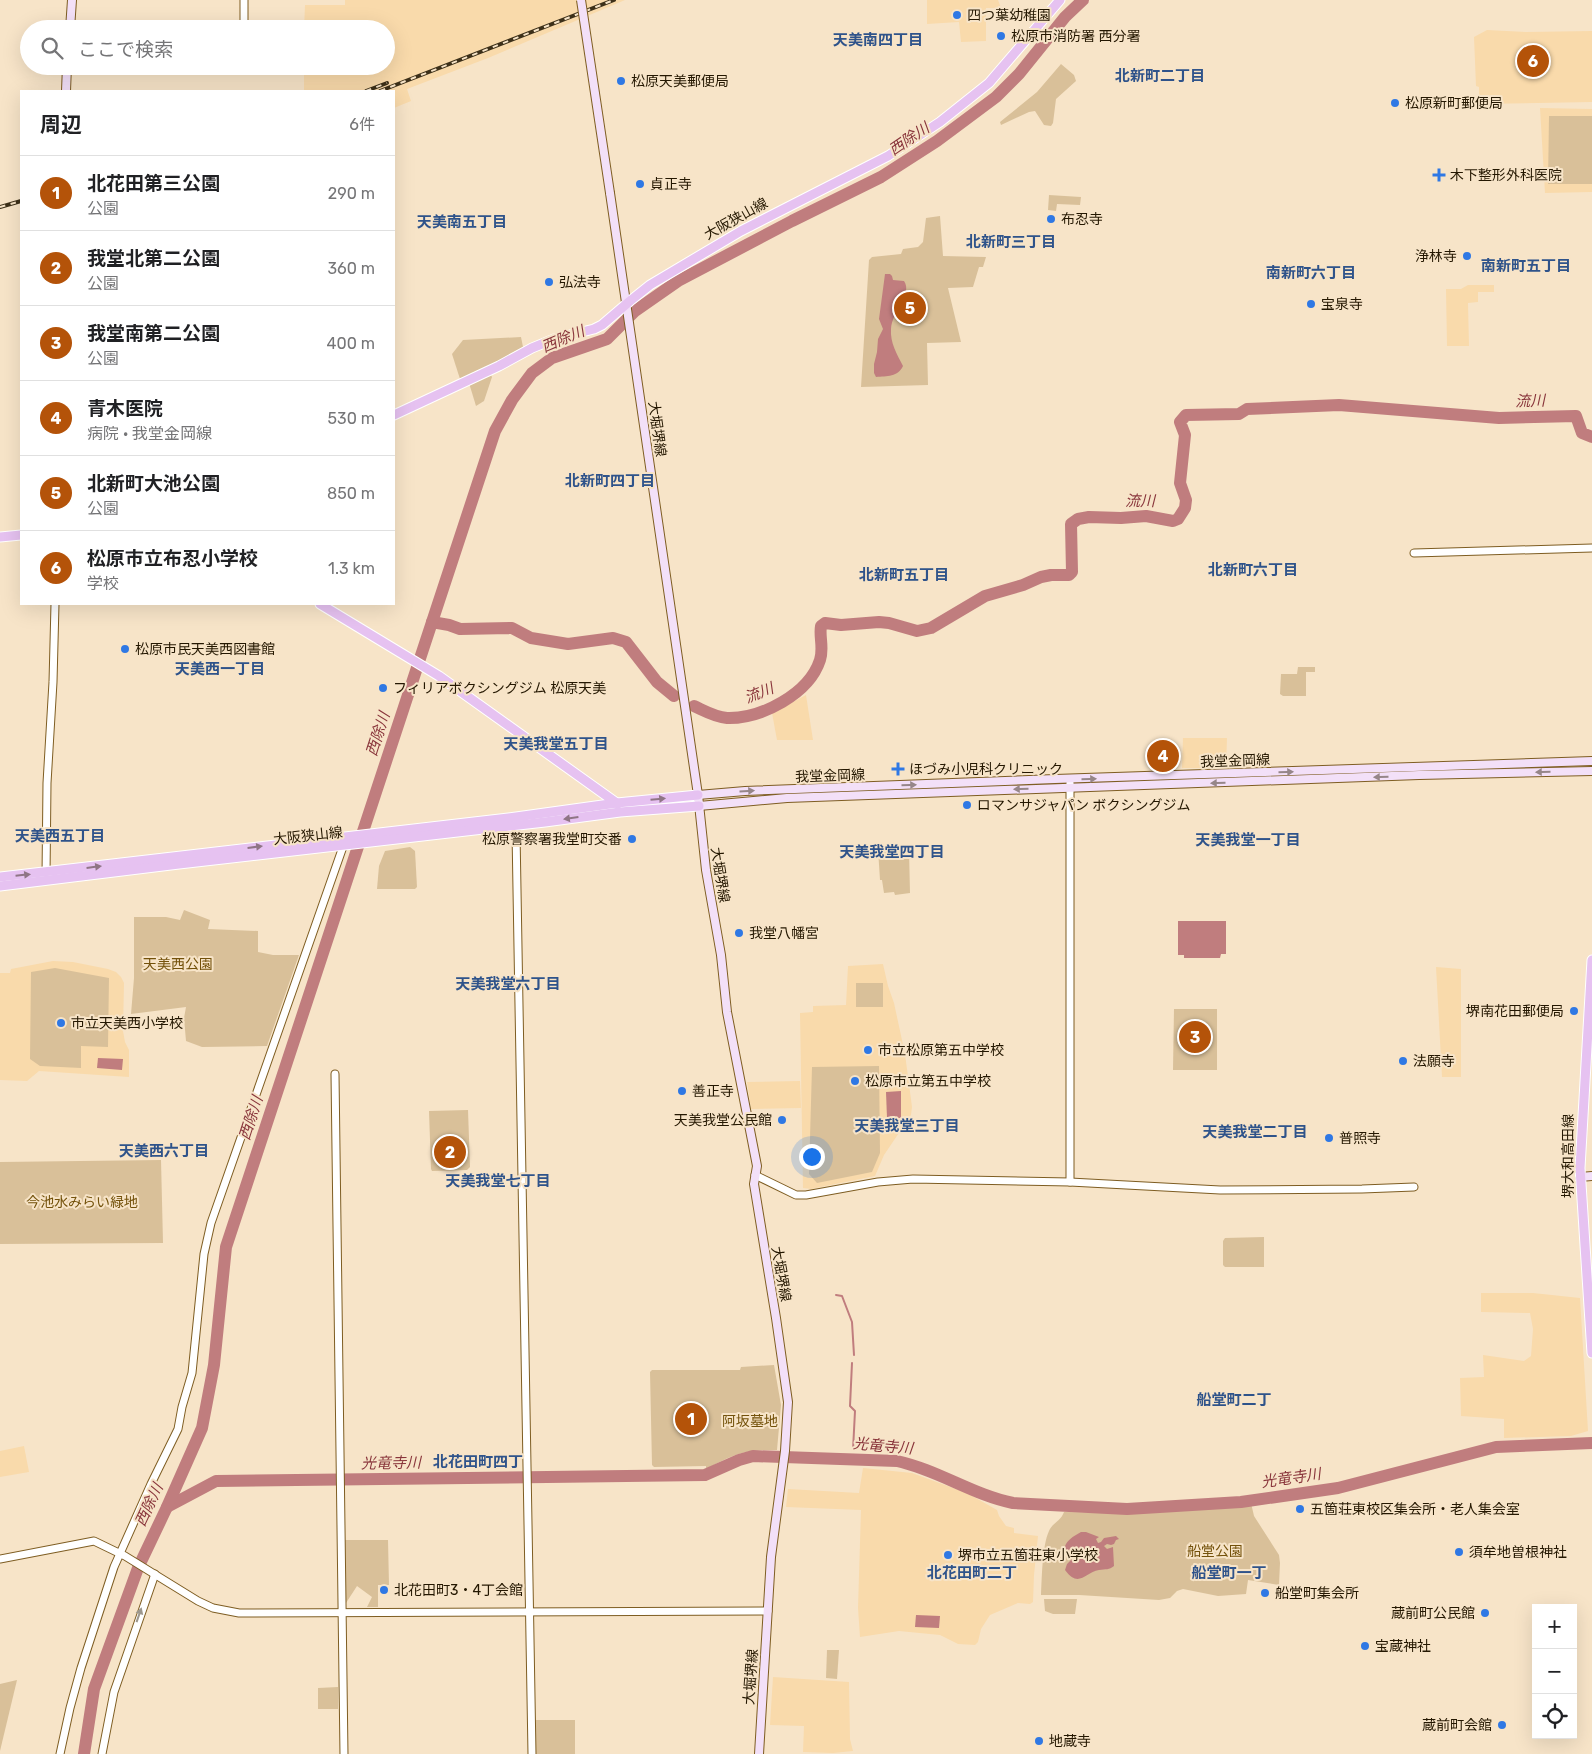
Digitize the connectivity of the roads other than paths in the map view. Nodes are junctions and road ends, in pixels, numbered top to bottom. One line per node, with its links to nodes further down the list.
1 (72, 0): 5 (main road)
2 (244, 0): 6 (street)
3 (581, 0): 9 (main road, 大堀堺線, bridge)
4 (1060, 0): 9 (main road, 大阪狭山線)
5 (71, 20)
6 (244, 20)
7 (67, 75): 8 (main road)
8 (66, 90)
9 (627, 307): 10 (main road, 大阪狭山線); 21 (main road, 大堀堺線)
10 (395, 414)
11 (20, 535): 12 (main road)
12 (0, 537)
13 (1592, 548): 14 (street)
14 (1414, 553)
15 (55, 605): 27 (street)
16 (322, 605): 23 (main road)
17 (1592, 761): 19 (main road, 我堂金岡線, one-way to 17)
18 (1592, 771): 20 (main road, 我堂金岡線, one-way to 20)
19 (1070, 779): 20 (street); 21 (main road, 我堂金岡線, one-way to 19)
20 (1070, 788): 22 (main road, 我堂金岡線, one-way to 22); 34 (street)
21 (698, 795): 22 (main road, 大堀堺線); 23 (main road, 大阪狭山線, one-way to 21)
22 (699, 806): 23 (main road, 大阪狭山線); 31 (main road, 大堀堺線)
23 (618, 807): 25 (main road, 大阪狭山線)
24 (516, 832): 41 (street)
25 (348, 841): 27 (main road, 大阪狭山線); 37 (street)
26 (0, 877): 27 (main road, 大阪狭山線, one-way to 27)
27 (46, 877): 28 (main road, 大阪狭山線)
28 (0, 886)
29 (1592, 960): 33 (main road, 堺大和高田線)
30 (335, 1074): 42 (street)
31 (756, 1175): 34 (street); 40 (main road, 大堀堺線)
32 (1592, 1176): 33 (main road)
33 (1580, 1177): 36 (main road, 堺大和高田線)
34 (1070, 1182): 35 (street)
35 (1414, 1187)
36 (1592, 1353)
37 (122, 1554): 38 (street); 39 (street); 43 (street)
38 (0, 1559)
39 (152, 1572): 42 (street); 44 (street, one-way to 39)
40 (768, 1611): 41 (street); 47 (main road, 大堀堺線)
41 (530, 1612): 42 (street); 46 (street)
42 (343, 1613): 45 (street)
43 (60, 1754)
44 (102, 1754)
45 (344, 1754)
46 (532, 1754)
47 (759, 1754)

